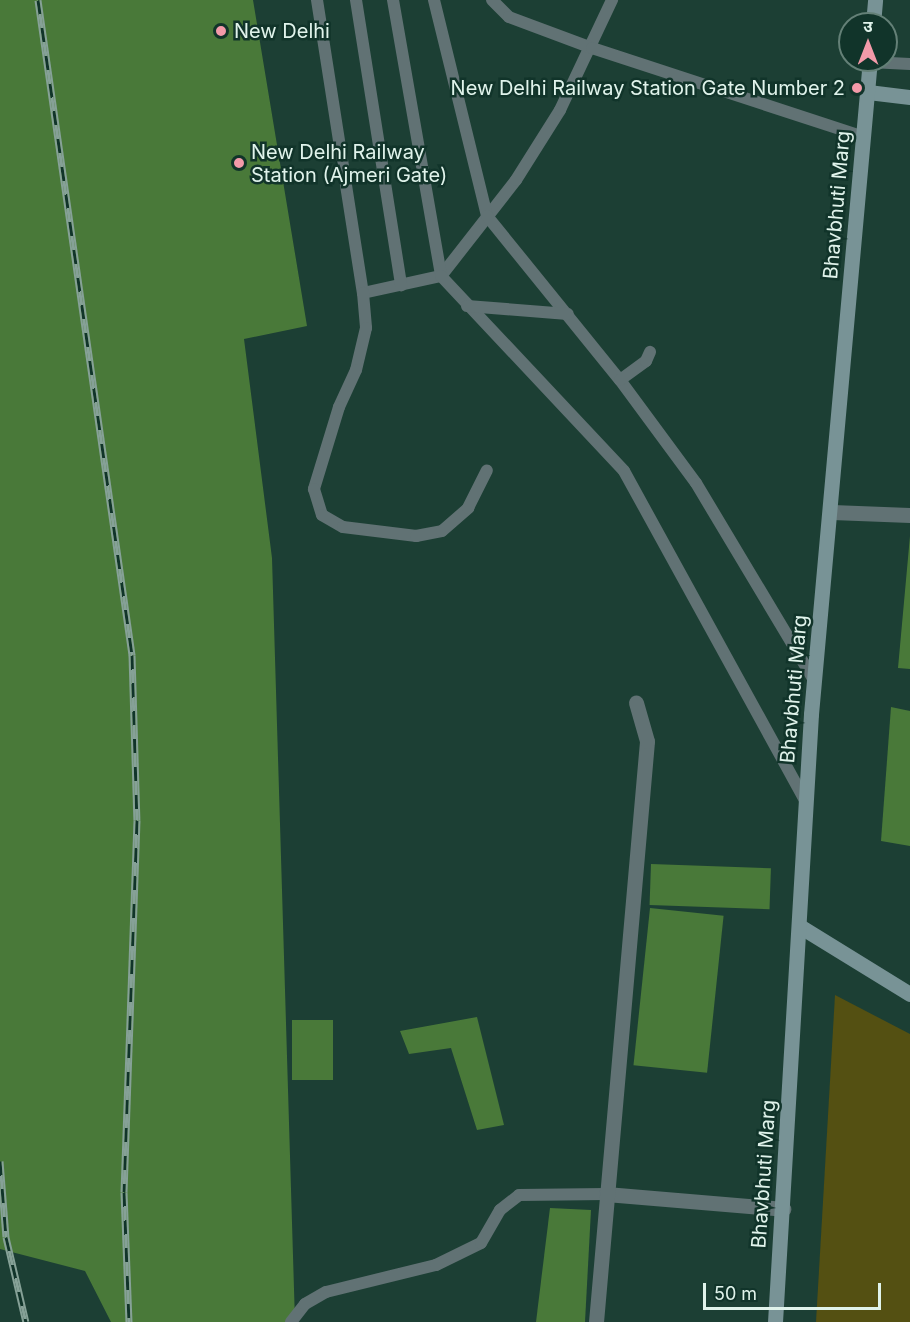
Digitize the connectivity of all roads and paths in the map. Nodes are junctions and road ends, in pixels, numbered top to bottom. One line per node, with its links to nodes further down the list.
1 (318, 0): 15 (lane)
2 (356, 0): 14 (lane)
3 (393, 0): 13 (lane)
4 (434, 0): 12 (lane)
5 (492, 0): 7 (lane)
6 (612, 0): 7 (lane)
7 (592, 48): 11 (lane); 12 (lane)
8 (869, 72): 9 (street, Bhavbhuti Marg)
9 (868, 92): 10 (street); 11 (street, Bhavbhuti Marg)
10 (910, 97)
11 (864, 137): 21 (street, Bhavbhuti Marg)
12 (487, 216): 13 (lane); 17 (lane)
13 (441, 276): 14 (lane); 16 (lane)
14 (401, 285): 15 (lane)
15 (363, 293): 20 (lane)
16 (467, 306): 17 (lane); 25 (lane)
17 (568, 314): 19 (lane)
18 (650, 352): 19 (lane)
19 (620, 380): 23 (lane)
20 (487, 470)
21 (832, 512): 22 (street); 23 (street, Bhavbhuti Marg)
22 (910, 515)
23 (814, 680): 25 (street, Bhavbhuti Marg)
24 (636, 703): 28 (street)
25 (806, 804): 26 (street, Bhavbhuti Marg)
26 (801, 927): 27 (street); 29 (street, Bhavbhuti Marg)
27 (910, 993)
28 (606, 1194): 29 (street); 30 (lane); 31 (street)
29 (783, 1209): 32 (street, Bhavbhuti Marg)
30 (291, 1322)
31 (596, 1322)
32 (775, 1322)

